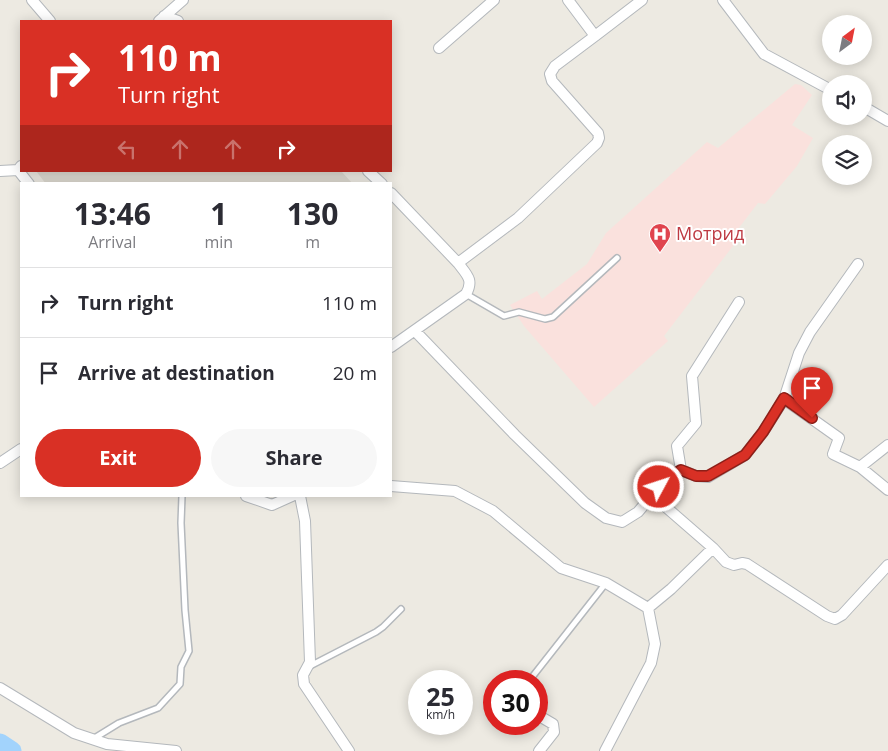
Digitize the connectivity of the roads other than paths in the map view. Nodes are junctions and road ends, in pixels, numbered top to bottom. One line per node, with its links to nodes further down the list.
1 (32, 0): 8 (street)
2 (183, 0): 7 (street)
3 (494, 0): 10 (street)
4 (568, 0): 9 (street)
5 (642, 0): 9 (street)
6 (723, 0): 11 (street)
7 (162, 19)
8 (49, 20)
9 (595, 36): 20 (street)
10 (439, 48)
11 (822, 85)
12 (872, 112): 13 (street)
13 (888, 121)
14 (20, 168): 15 (street)
15 (0, 171)
16 (369, 172): 17 (street)
17 (380, 182)
18 (392, 193): 20 (street)
19 (617, 258): 22 (lane)
20 (458, 263): 22 (street)
21 (858, 264): 26 (street)
22 (466, 294): 24 (street)
23 (739, 302): 31 (street)
24 (415, 331): 25 (street); 34 (street)
25 (392, 346)
26 (784, 398): 30 (street); 31 (street)
27 (888, 445): 30 (street)
28 (20, 450): 29 (street)
29 (0, 463)
30 (860, 467): 33 (street)
31 (681, 470): 34 (street)
32 (392, 486): 41 (street)
33 (888, 490)
34 (652, 495): 39 (street)
35 (182, 497): 48 (lane)
36 (249, 497): 37 (street)
37 (290, 497)
38 (300, 497): 44 (street)
39 (713, 548): 40 (street); 42 (street)
40 (888, 565)
41 (606, 583): 42 (street); 45 (lane)
42 (648, 608): 52 (street)
43 (401, 609): 44 (lane)
44 (308, 667): 50 (street)
45 (538, 670)
46 (0, 688): 48 (street)
47 (548, 721): 51 (street)
48 (92, 739): 49 (street)
49 (176, 751)
50 (349, 751)
51 (539, 751)
52 (605, 751)

